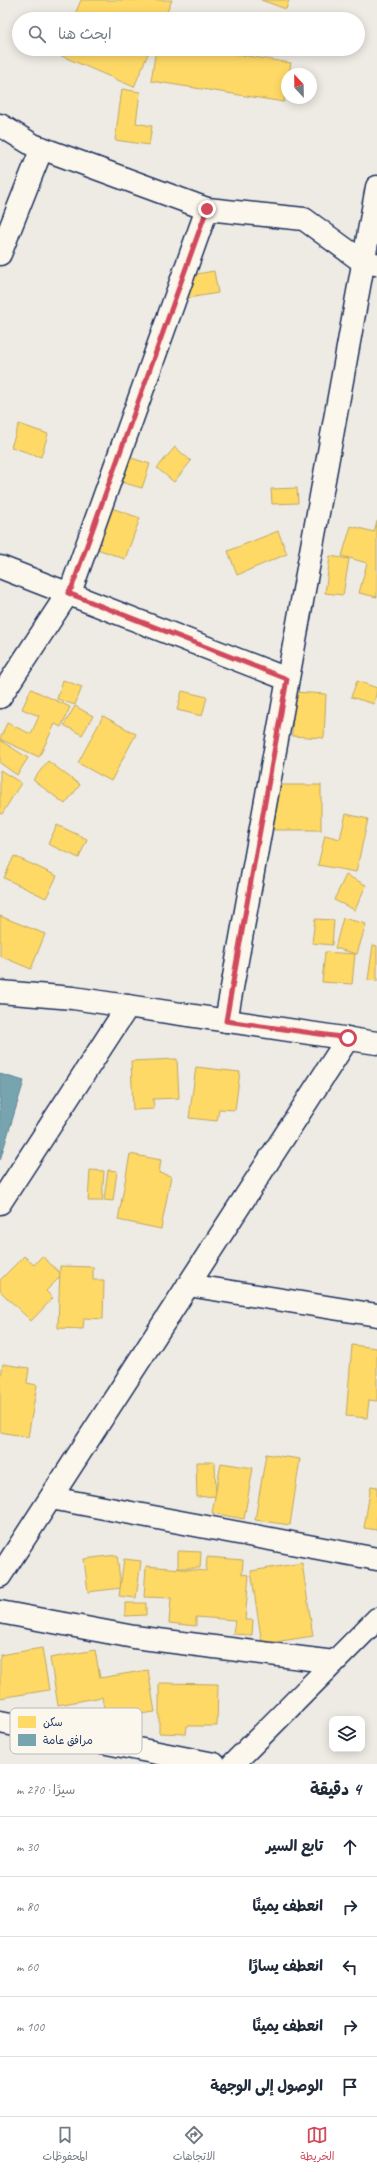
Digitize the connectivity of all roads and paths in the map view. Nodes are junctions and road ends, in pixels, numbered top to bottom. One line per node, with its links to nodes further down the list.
1 (0, 126): 2 (street)
2 (42, 148): 4 (street); 5 (street)
3 (377, 187): 6 (street)
4 (207, 209): 6 (street); 8 (street)
5 (0, 254)
6 (370, 263): 9 (street)
7 (0, 567): 8 (street)
8 (68, 593): 9 (street); 10 (street)
9 (287, 679): 13 (street)
10 (0, 697)
11 (0, 992): 12 (street)
12 (128, 1006): 13 (street); 16 (street)
13 (226, 1021): 14 (street)
14 (348, 1038): 15 (street); 17 (street)
15 (377, 1043)
16 (0, 1203)
17 (188, 1285): 18 (street); 19 (street)
18 (377, 1315)
19 (50, 1498): 20 (street); 21 (street)
20 (377, 1559)
21 (0, 1576)
22 (0, 1612): 24 (street)
23 (377, 1619): 24 (street)
24 (334, 1662): 29 (street)
25 (0, 1722): 26 (street)
26 (10, 1724)
27 (142, 1750): 28 (street)
28 (214, 1764)
29 (233, 1764)

